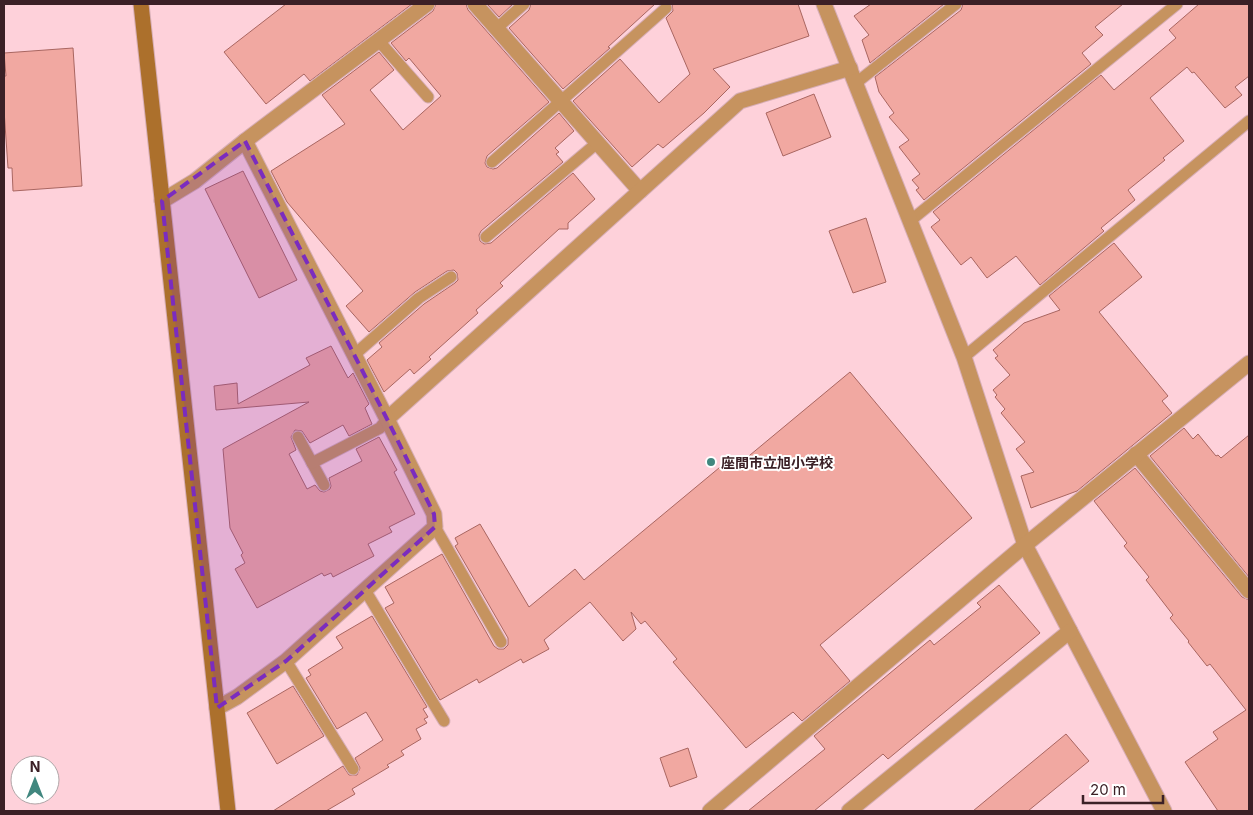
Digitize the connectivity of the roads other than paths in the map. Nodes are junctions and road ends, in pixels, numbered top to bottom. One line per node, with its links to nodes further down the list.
1 (142, 4): 20 (street)
2 (427, 4): 10 (street)
3 (475, 4): 9 (street)
4 (524, 4): 9 (lane)
5 (824, 4): 11 (street)
6 (956, 4): 12 (lane)
7 (1177, 4): 21 (lane)
8 (666, 8): 14 (lane)
9 (497, 28): 14 (street)
10 (378, 40): 13 (lane); 16 (street)
11 (850, 68): 12 (street); 19 (street)
12 (856, 84): 21 (street)
13 (428, 97)
14 (561, 102): 17 (street); 18 (lane)
15 (1249, 121): 25 (lane)
16 (245, 141): 20 (street); 24 (street)
17 (597, 143): 19 (street); 22 (lane)
18 (492, 162)
19 (640, 191): 27 (street)
20 (162, 201): 39 (street)
21 (910, 221): 25 (street)
22 (486, 238)
23 (450, 277): 24 (lane)
24 (354, 355): 27 (street)
25 (964, 357): 33 (street)
26 (1249, 363): 29 (street)
27 (387, 419): 30 (lane); 32 (street)
28 (298, 437): 30 (lane)
29 (1136, 454): 33 (street); 35 (street)
30 (312, 463): 31 (lane)
31 (324, 484)
32 (435, 527): 34 (street); 37 (lane)
33 (1025, 545): 36 (street); 43 (street)
34 (365, 590): 38 (street); 40 (lane)
35 (1249, 591)
36 (1070, 630): 44 (street); 45 (street)
37 (501, 642)
38 (286, 661): 39 (street); 41 (lane)
39 (217, 708): 42 (street)
40 (444, 721)
41 (353, 769)
42 (228, 811)
43 (710, 811)
44 (849, 811)
45 (1164, 811)

